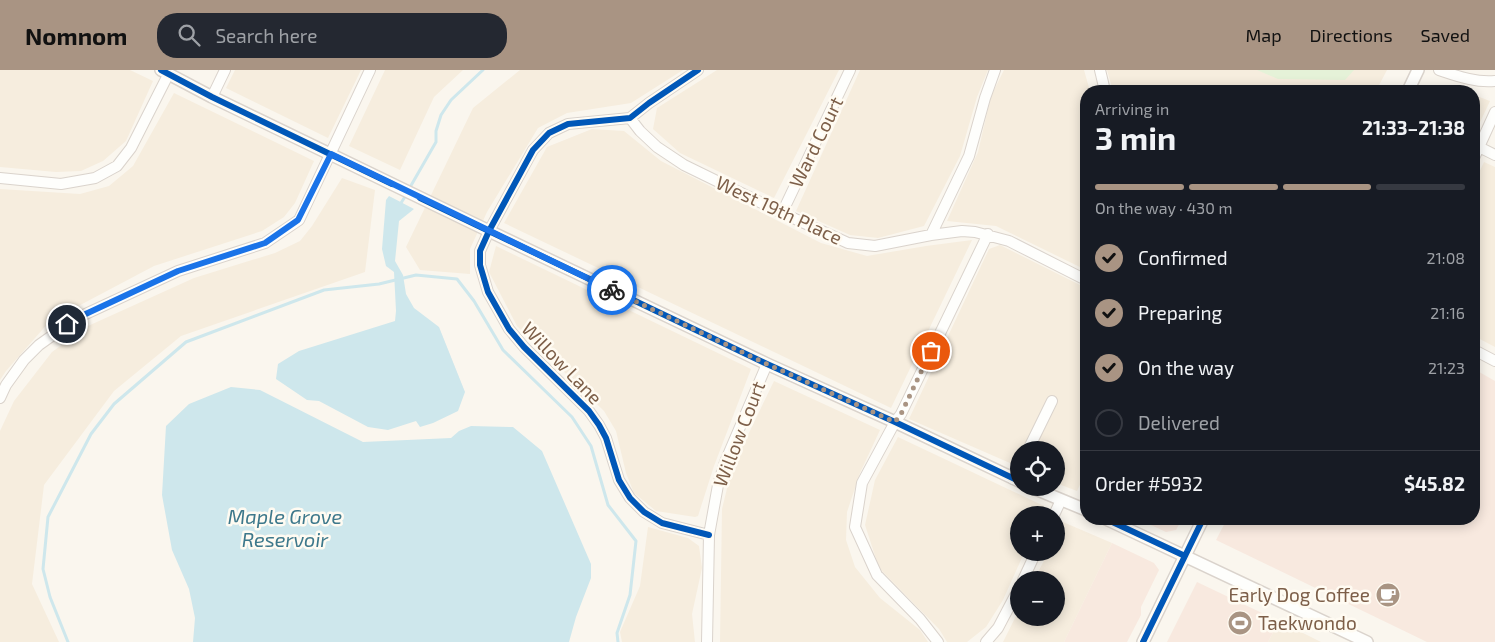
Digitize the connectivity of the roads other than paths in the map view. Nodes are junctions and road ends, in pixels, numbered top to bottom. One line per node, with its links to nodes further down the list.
1 (225, 70): 13 (street)
2 (370, 70): 18 (street)
3 (698, 70): 15 (street)
4 (850, 70): 21 (street, Ward Court)
5 (995, 70): 24 (street)
6 (1100, 70): 11 (street)
7 (1418, 70): 12 (street)
8 (1439, 70): 10 (street)
9 (164, 72): 13 (street); 20 (street)
10 (1495, 81)
11 (1104, 85)
12 (1411, 85)
13 (212, 97): 18 (street)
14 (1495, 112): 16 (street)
15 (630, 118): 21 (street, West 19th Place); 22 (street, Willow Lane)
16 (1480, 145)
17 (1480, 148): 19 (street)
18 (331, 154): 22 (street); 29 (street)
19 (1495, 155)
20 (0, 178)
21 (782, 213): 24 (street, West 19th Place)
22 (489, 231): 28 (street); 40 (street, Willow Lane)
23 (988, 234): 24 (street, West 19th Place); 25 (street, West 19th Place); 31 (street)
24 (931, 235)
25 (1080, 277)
26 (1480, 353): 27 (street)
27 (1495, 361)
28 (767, 364): 31 (street); 40 (street, Willow Court)
29 (0, 398)
30 (1052, 401): 32 (street)
31 (895, 422): 33 (street); 44 (street)
32 (1032, 441)
33 (1010, 473)
34 (1052, 496): 35 (street)
35 (1061, 500): 36 (street); 37 (street)
36 (1058, 506)
37 (1080, 508)
38 (1119, 525): 41 (street)
39 (1200, 525): 41 (street)
40 (708, 534): 43 (street)
41 (1185, 556): 46 (street); 47 (street)
42 (1010, 605): 45 (street)
43 (707, 642)
44 (938, 642)
45 (986, 642)
46 (1143, 642)
47 (1367, 642)

